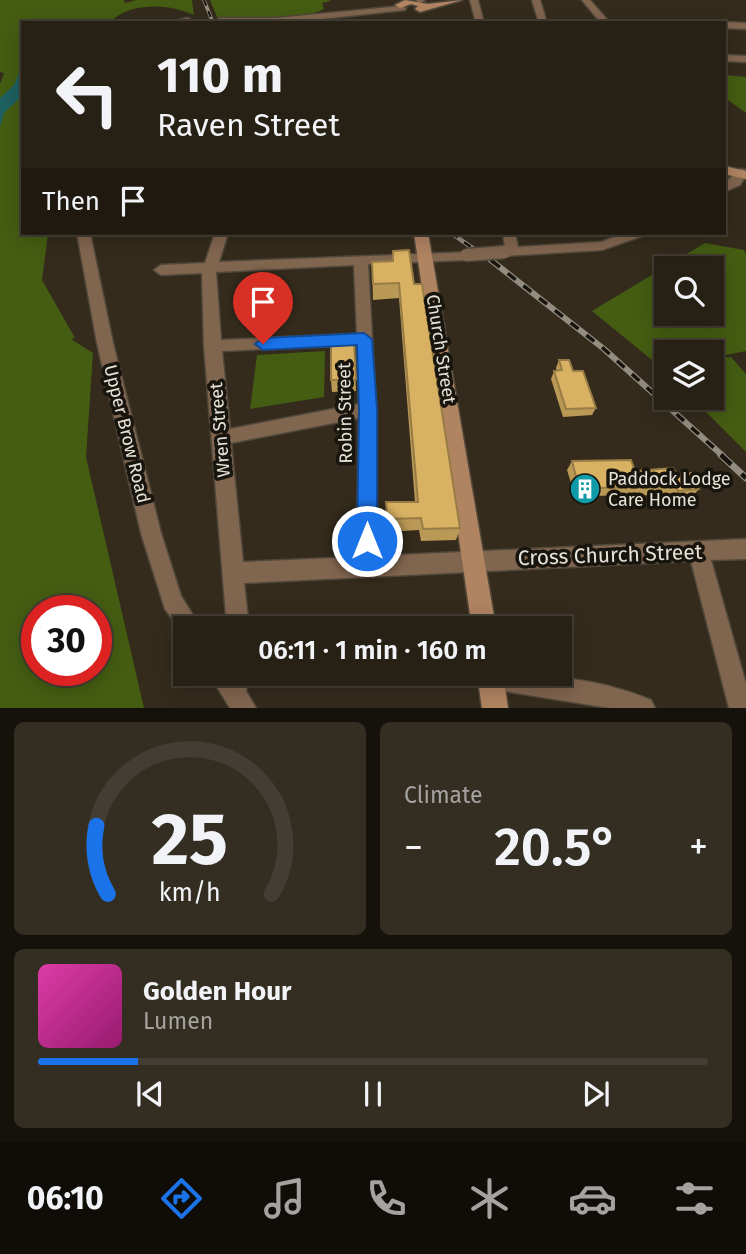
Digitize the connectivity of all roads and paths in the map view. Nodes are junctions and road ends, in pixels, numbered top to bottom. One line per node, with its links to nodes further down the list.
1 (458, 0): 6 (street)
2 (474, 0): 10 (street)
3 (536, 0): 11 (street)
4 (586, 0): 12 (street)
5 (400, 4): 6 (street); 7 (street)
6 (421, 4)
7 (382, 11): 8 (street); 9 (street)
8 (257, 21)
9 (380, 21)
10 (479, 21)
11 (542, 21)
12 (604, 21)
13 (726, 25): 14 (street)
14 (746, 26)
15 (726, 58): 16 (street)
16 (746, 59)
17 (743, 174): 18 (street)
18 (726, 187)
19 (83, 235): 38 (street, Upper Brow Road)
20 (220, 235): 27 (street, Wren Street)
21 (421, 235): 25 (street, Church Street)
22 (509, 235): 24 (street)
23 (631, 235): 24 (street)
24 (508, 251): 25 (street, bridge)
25 (426, 259): 26 (street); 35 (street, Church Street)
26 (361, 261): 27 (street); 29 (street, Robin Street)
27 (211, 267): 28 (street); 30 (street, Wren Street)
28 (161, 270)
29 (364, 339): 30 (street); 31 (street, Robin Street)
30 (212, 346): 32 (street, Wren Street)
31 (368, 409): 32 (street); 36 (street, Robin Street)
32 (221, 438): 37 (street, Wren Street)
33 (746, 549): 34 (street, Cross Church Street)
34 (698, 551): 35 (street, Cross Church Street); 45 (street)
35 (474, 561): 36 (street, Cross Church Street); 40 (street, Church Street)
36 (367, 565): 37 (street, Cross Church Street)
37 (234, 573): 39 (street, Wren Street)
38 (182, 616)
39 (236, 616)
40 (482, 616)
41 (492, 686): 43 (street)
42 (549, 686): 44 (street)
43 (495, 708)
44 (643, 708)
45 (741, 708)

